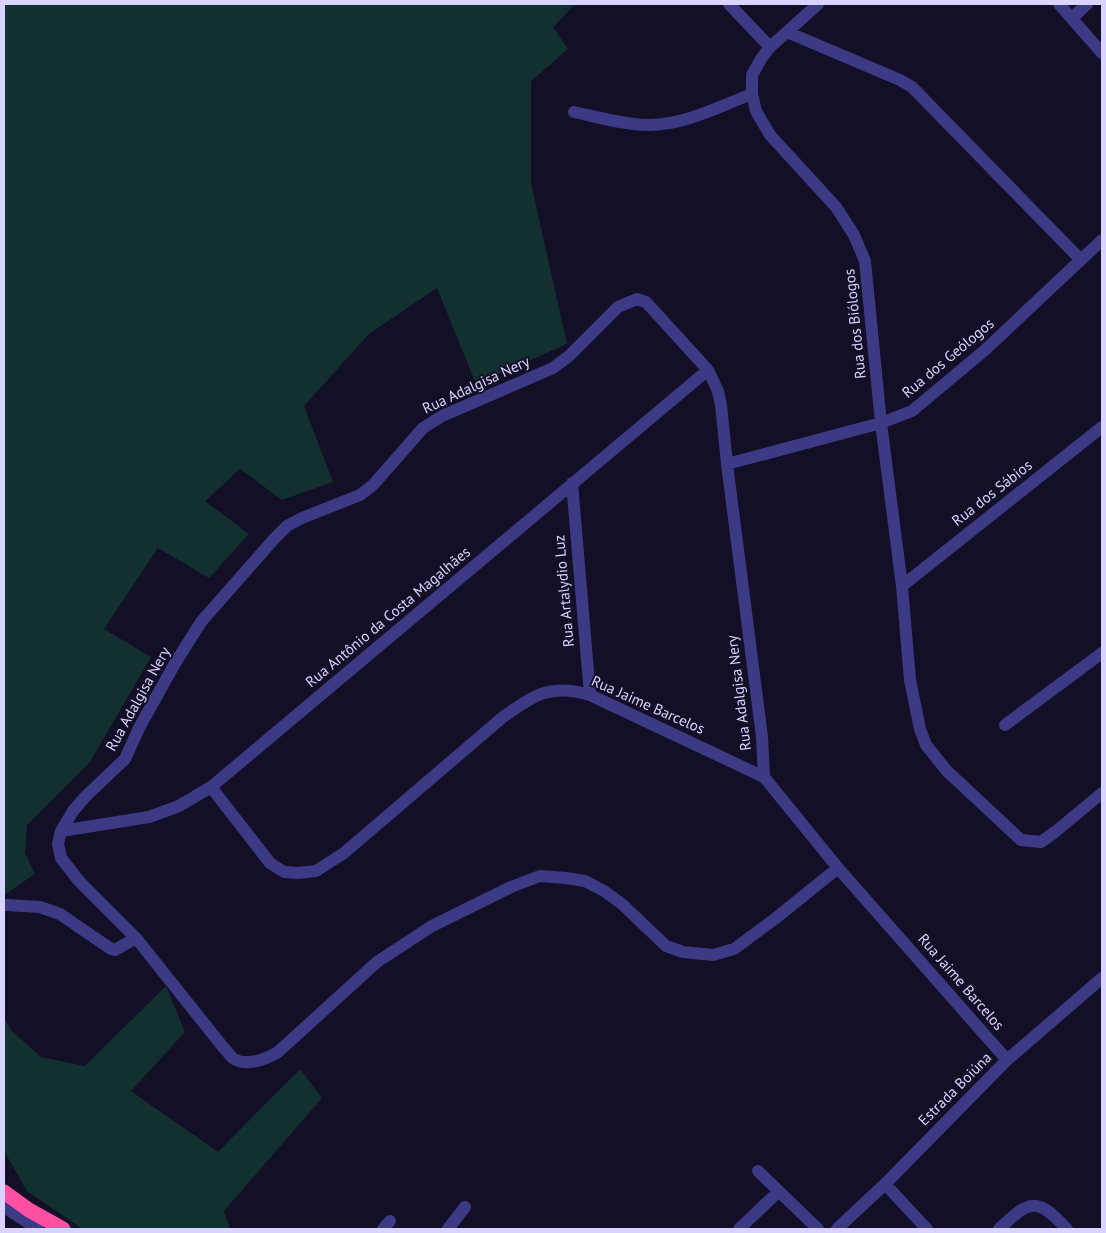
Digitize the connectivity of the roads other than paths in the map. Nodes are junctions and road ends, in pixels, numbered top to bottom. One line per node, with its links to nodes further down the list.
1 (729, 4): 7 (street)
2 (818, 4): 6 (street, Rua dos Biólogos)
3 (1059, 4): 5 (street)
4 (1087, 4): 5 (street)
5 (1072, 18): 8 (street)
6 (787, 32): 7 (street, Rua dos Biólogos); 12 (street)
7 (770, 46): 9 (street, Rua dos Biólogos)
8 (1102, 53)
9 (752, 94): 10 (street); 14 (street, Rua dos Biólogos)
10 (574, 112)
11 (1102, 240): 12 (street, Rua dos Geólogos)
12 (1080, 260): 14 (street, Rua dos Geólogos)
13 (708, 370): 16 (street, Rua Adalgisa Nery); 17 (street, Rua Antônio da Costa Magalhães); 25 (street, Rua Adalgisa Nery)
14 (881, 423): 16 (street, Rua dos Geólogos); 18 (street, Rua dos Biólogos)
15 (1102, 426): 18 (street, Rua dos Sábios)
16 (727, 464): 22 (street, Rua Adalgisa Nery)
17 (572, 483): 20 (street, Rua Artalydio Luz); 23 (street, Rua Antônio da Costa Magalhães)
18 (902, 586): 24 (street, Rua dos Biólogos)
19 (1102, 653): 21 (street)
20 (590, 695): 22 (street, Rua Jaime Barcelos); 23 (street, Rua Jaime Barcelos)
21 (1005, 725)
22 (764, 776): 26 (street, Rua Jaime Barcelos)
23 (211, 787): 25 (street, Rua Antônio da Costa Magalhães)
24 (1102, 793)
25 (61, 831): 28 (street)
26 (838, 868): 28 (street); 30 (street, Rua Jaime Barcelos)
27 (6, 906): 28 (street)
28 (136, 938)
29 (1102, 978): 30 (street, Estrada Boiúna)
30 (1007, 1060): 32 (street, Estrada Boiúna)
31 (758, 1171): 34 (street)
32 (885, 1184): 42 (street, Estrada Boiúna); 43 (street)
33 (4, 1192): 38 (highway)
34 (778, 1192): 40 (street); 41 (street)
35 (4, 1207): 37 (street)
36 (465, 1207): 39 (street)
37 (38, 1229)
38 (63, 1229)
39 (448, 1229)
40 (739, 1229)
41 (818, 1229)
42 (837, 1229)
43 (927, 1229)
44 (999, 1229): 45 (street)
45 (1067, 1229)

